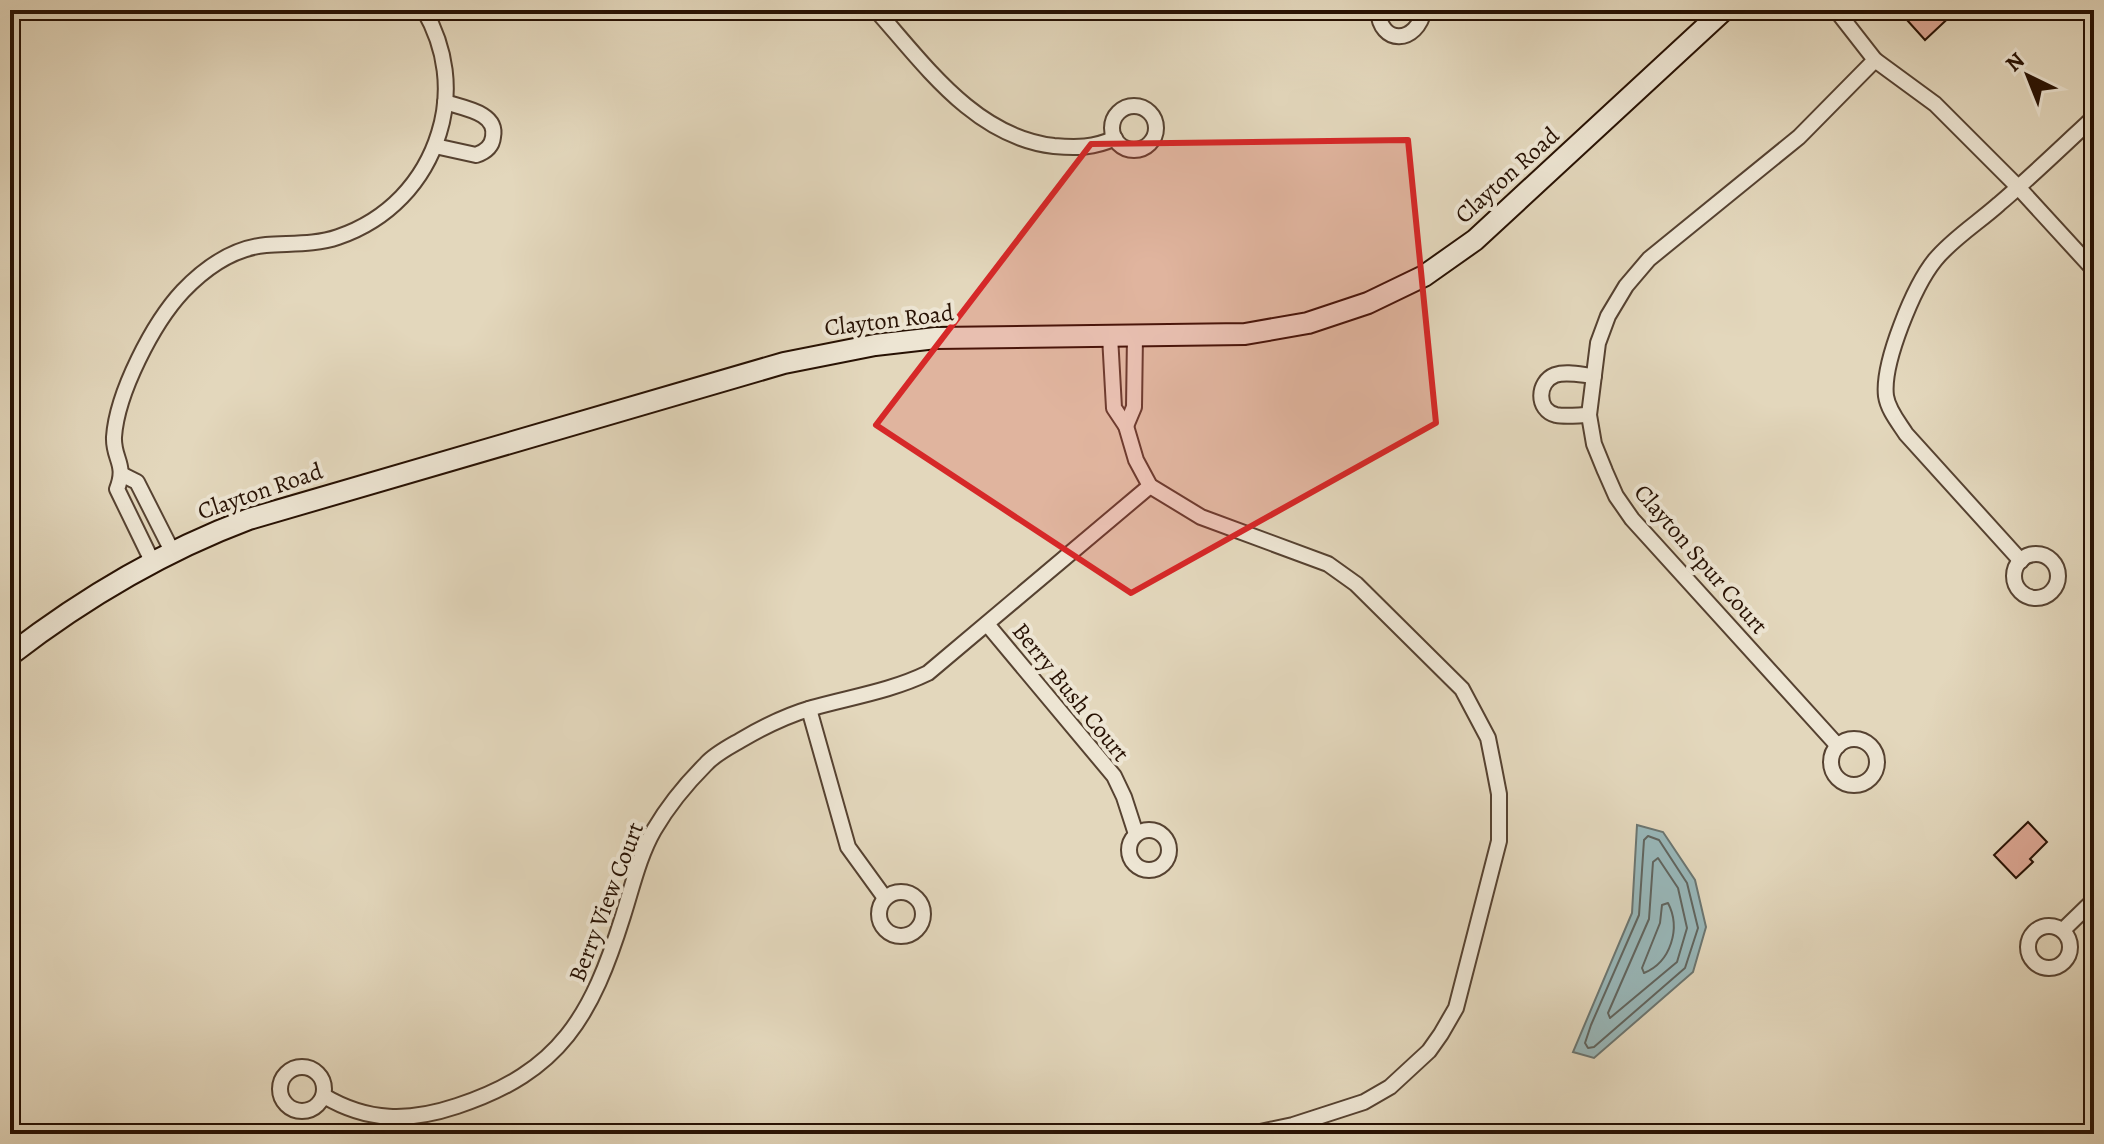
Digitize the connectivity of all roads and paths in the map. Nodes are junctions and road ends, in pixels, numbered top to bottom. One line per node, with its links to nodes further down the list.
1 (424, 10): 8 (street)
2 (876, 10): 10 (street)
3 (1378, 10): 4 (street)
4 (1424, 10)
5 (1836, 10): 7 (street)
6 (1721, 11): 15 (main road, Clayton Road)
7 (1875, 60): 12 (street); 16 (street, Clayton Spur Court)
8 (445, 102): 11 (street); 11 (street)
9 (2094, 117): 12 (street)
10 (1115, 138)
11 (435, 146): 19 (street)
12 (2018, 187): 13 (street); 23 (street)
13 (2094, 270)
14 (1110, 336): 15 (main road, Clayton Road); 18 (street); 21 (main road, Clayton Road)
15 (1135, 336): 18 (street)
16 (1594, 376): 17 (street, Clayton Spur Court); 17 (street)
17 (1589, 415): 27 (street, Clayton Spur Court)
18 (1126, 426): 20 (street)
19 (123, 475): 21 (street); 22 (street)
20 (1150, 486): 24 (street, Berry View Court); 33 (street)
21 (172, 551): 22 (main road, Clayton Road)
22 (152, 561): 25 (main road, Clayton Road)
23 (2021, 561)
24 (987, 624): 26 (street, Berry View Court); 28 (street, Berry Bush Court)
25 (10, 655)
26 (809, 709): 29 (street); 32 (street, Berry View Court)
27 (1838, 746)
28 (1136, 834)
29 (885, 898)
30 (2094, 900): 31 (street)
31 (2063, 930)
32 (324, 1096)
33 (1251, 1134)

